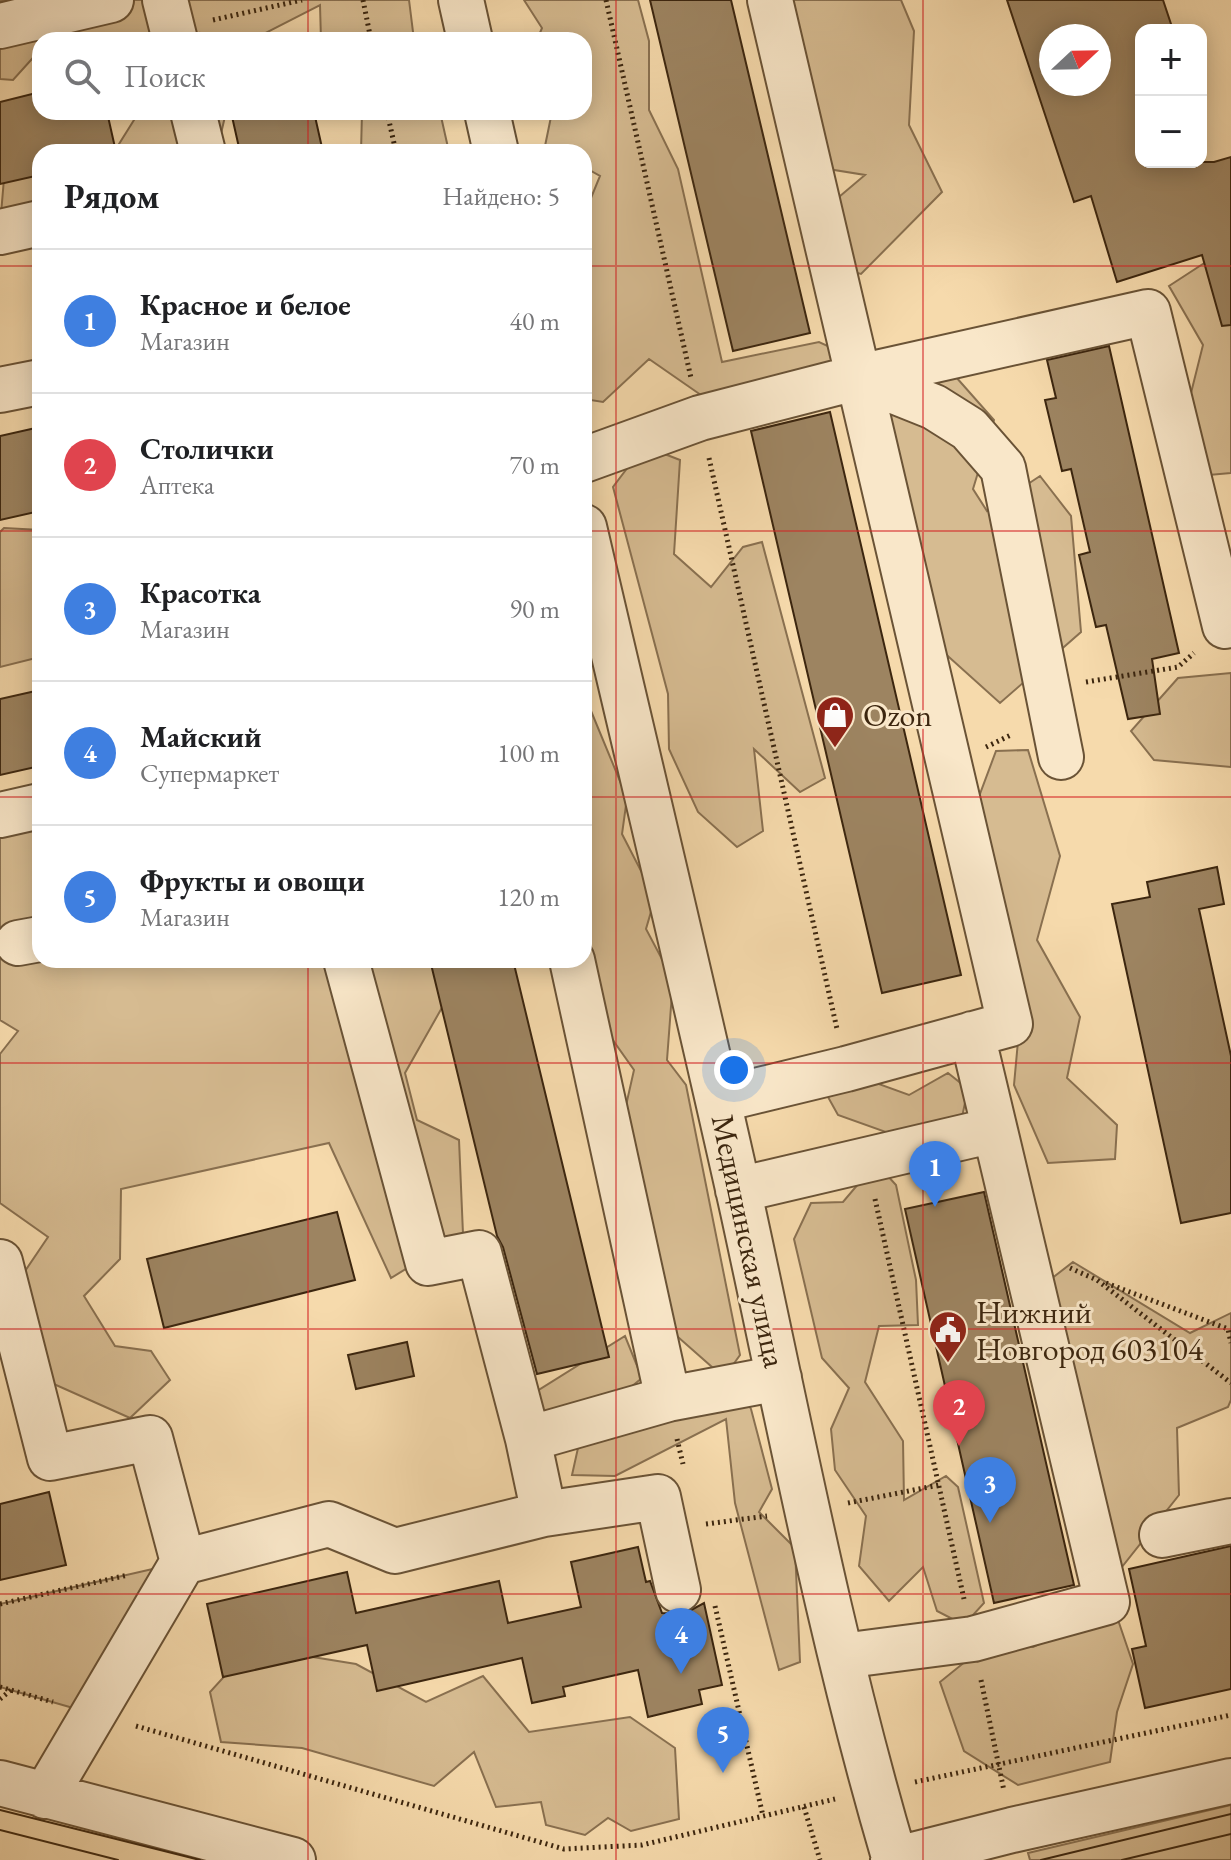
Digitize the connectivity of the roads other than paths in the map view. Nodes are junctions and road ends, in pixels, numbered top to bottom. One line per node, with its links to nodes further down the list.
1 (111, 0): 5 (street)
2 (165, 0): 6 (street)
3 (461, 0): 7 (street)
4 (770, 0): 14 (street)
5 (0, 26)
6 (173, 32)
7 (468, 32)
8 (195, 120): 10 (street)
9 (489, 120): 11 (street)
10 (201, 144)
11 (494, 144)
12 (32, 225): 13 (street)
13 (0, 232)
14 (859, 377): 17 (street); 19 (street); 20 (street); 25 (street)
15 (32, 384): 16 (street)
16 (0, 390)
17 (592, 457)
18 (592, 561): 26 (street, Медицинская улица)
19 (1225, 626)
20 (1061, 757)
21 (32, 808): 22 (street)
22 (0, 815)
23 (348, 968): 32 (street)
24 (574, 968): 31 (street)
25 (972, 1034): 26 (street); 27 (street)
26 (718, 1100): 28 (street, Медицинская улица)
27 (994, 1130): 28 (street); 38 (street)
28 (738, 1190): 30 (street, Медицинская улица)
29 (0, 1262): 36 (street)
30 (779, 1378): 31 (street); 38 (street, Медицинская улица)
31 (668, 1399): 32 (street)
32 (528, 1439): 33 (street)
33 (544, 1514): 36 (street); 37 (street)
34 (1231, 1521): 35 (street)
35 (1162, 1535)
36 (183, 1562): 41 (street)
37 (678, 1590)
38 (842, 1656): 43 (street, Медицинская улица)
39 (1231, 1781): 43 (street)
40 (0, 1783): 41 (street)
41 (45, 1796): 42 (street)
42 (293, 1860)
43 (894, 1860)

